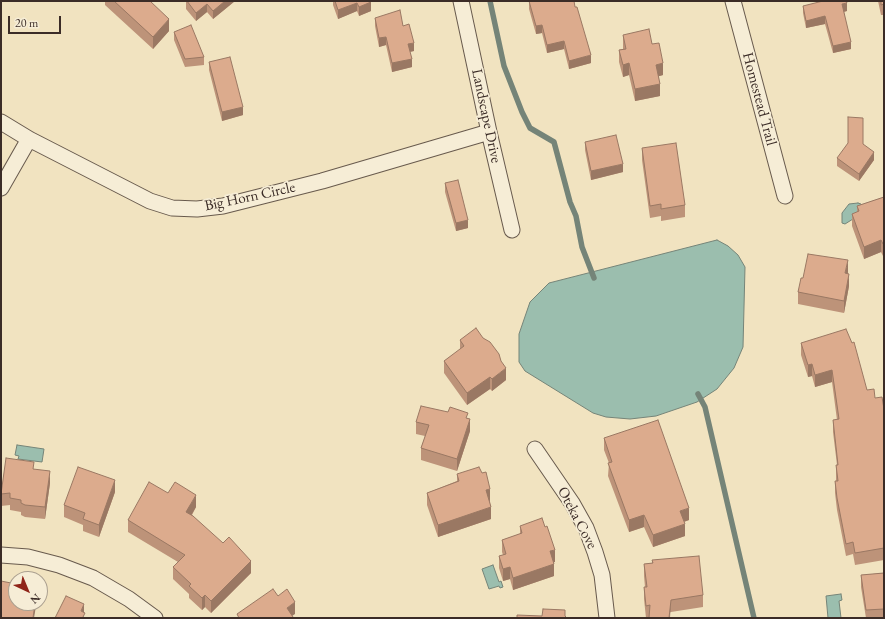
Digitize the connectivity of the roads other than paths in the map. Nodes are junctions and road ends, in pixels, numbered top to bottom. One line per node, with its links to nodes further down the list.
1 (461, 1): 4 (street, Landscape Drive)
2 (733, 1): 7 (street, Homestead Trail)
3 (1, 122): 5 (street, Big Horn Circle)
4 (488, 132): 5 (street, Big Horn Circle); 8 (street, Landscape Drive)
5 (29, 139): 6 (street)
6 (1, 188)
7 (785, 196)
8 (512, 230)
9 (535, 449): 12 (street, Oteka Cove)
10 (1, 555): 11 (street)
11 (155, 618)
12 (607, 618)

